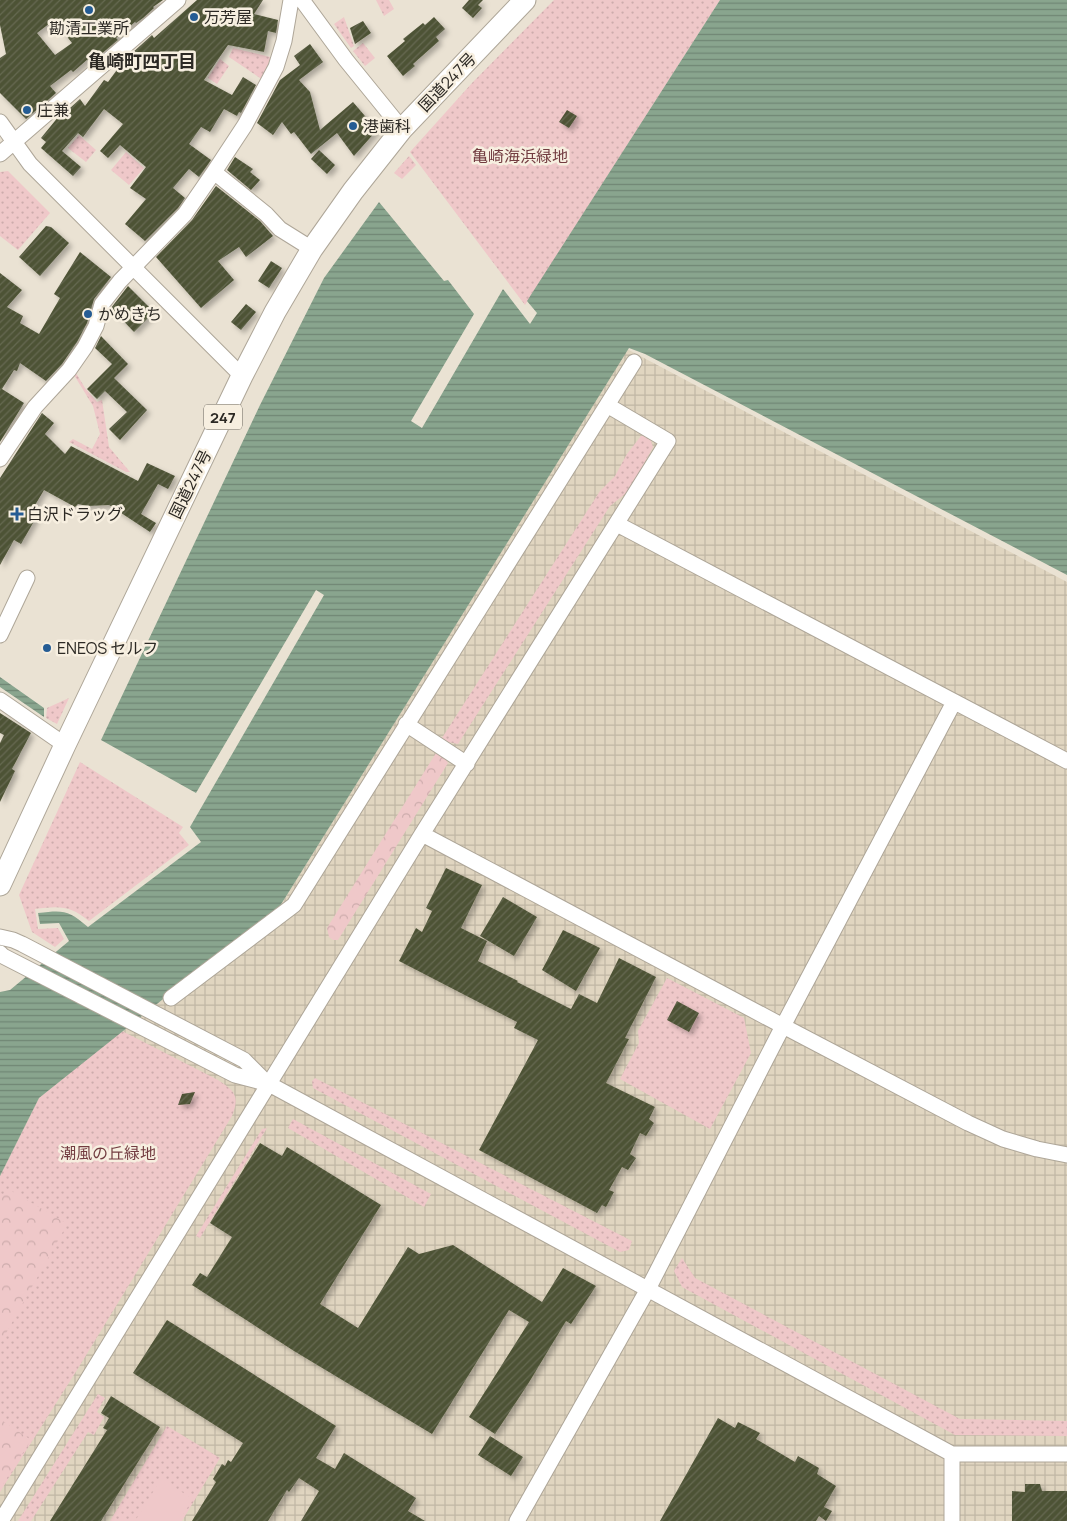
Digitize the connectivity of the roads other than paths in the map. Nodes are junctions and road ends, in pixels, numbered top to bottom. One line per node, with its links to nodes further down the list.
1 (178, 0): 7 (street)
2 (291, 0): 9 (street)
3 (302, 0): 6 (street)
4 (525, 0): 6 (highway, 国道247号 / 247)
5 (0, 122): 7 (street)
6 (402, 129): 10 (highway, 国道247号 / 247)
7 (15, 142): 8 (street); 11 (street)
8 (0, 154)
9 (214, 172): 10 (street); 11 (street)
10 (312, 249): 13 (highway, 国道247号 / 247)
11 (134, 267): 13 (street); 15 (street)
12 (634, 362): 14 (street)
13 (242, 376): 22 (highway, 国道247号 / 247)
14 (607, 404): 16 (street); 21 (street)
15 (0, 459)
16 (617, 524): 20 (street); 24 (street)
17 (27, 578): 18 (street)
18 (0, 635)
19 (0, 700): 22 (street)
20 (954, 702): 23 (street); 30 (street)
21 (406, 724): 24 (street); 29 (street)
22 (65, 745): 26 (highway, 国道247号 / 247)
23 (1067, 761)
24 (467, 764): 25 (street)
25 (422, 834): 30 (street); 31 (street)
26 (0, 885)
27 (0, 937): 31 (street)
28 (6, 957): 31 (street)
29 (171, 998)
30 (783, 1026): 32 (street); 33 (street)
31 (268, 1084): 33 (street); 36 (street)
32 (1067, 1156)
33 (648, 1289): 34 (street); 37 (street)
34 (952, 1454): 35 (street); 38 (street)
35 (1067, 1454)
36 (1, 1521)
37 (518, 1521)
38 (952, 1521)

